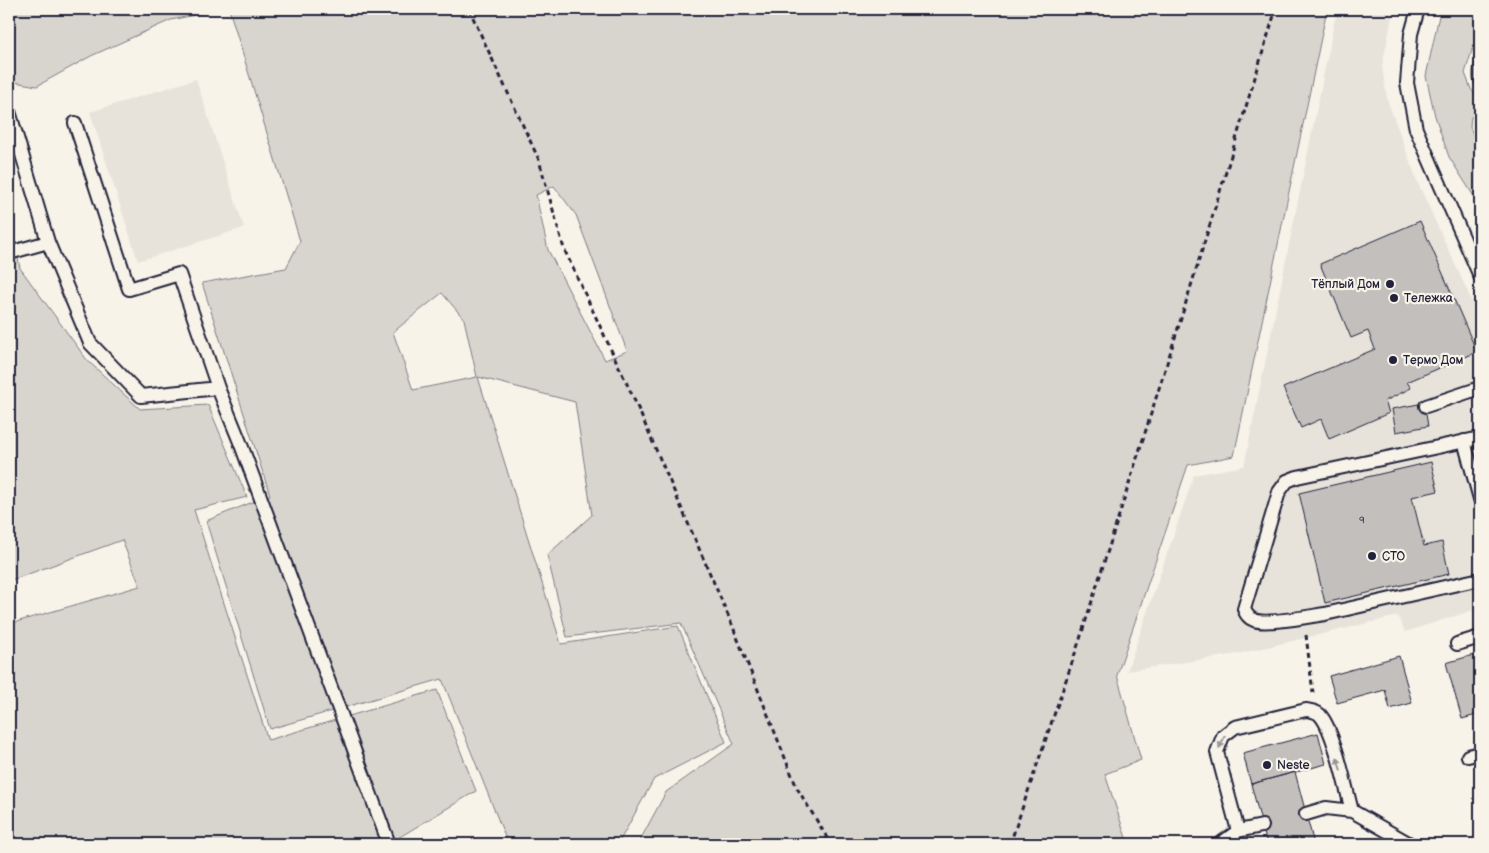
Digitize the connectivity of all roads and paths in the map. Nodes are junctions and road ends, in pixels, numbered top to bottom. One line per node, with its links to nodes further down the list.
1 (469, 9): 26 (path)
2 (1276, 9): 27 (path)
3 (1418, 9): 8 (lane)
4 (9, 110): 6 (lane)
5 (74, 123): 10 (lane)
6 (48, 242): 7 (lane); 10 (lane)
7 (9, 252)
8 (1477, 262): 9 (lane)
9 (1480, 276)
10 (218, 388): 25 (lane)
11 (1480, 388): 12 (lane)
12 (1426, 406)
13 (1480, 438): 14 (lane)
14 (1464, 441): 15 (lane); 17 (lane)
15 (1480, 499)
16 (1480, 579): 17 (lane)
17 (1304, 617): 20 (path)
18 (1480, 637): 19 (lane)
19 (1457, 644)
20 (1315, 711): 21 (lane, one-way to 20); 24 (lane, one-way to 24)
21 (1352, 811): 22 (lane); 29 (lane)
22 (1306, 814)
23 (1262, 826): 24 (lane)
24 (1238, 831): 28 (lane)
25 (389, 844)
26 (832, 844)
27 (1010, 844)
28 (1220, 844)
29 (1410, 844)

